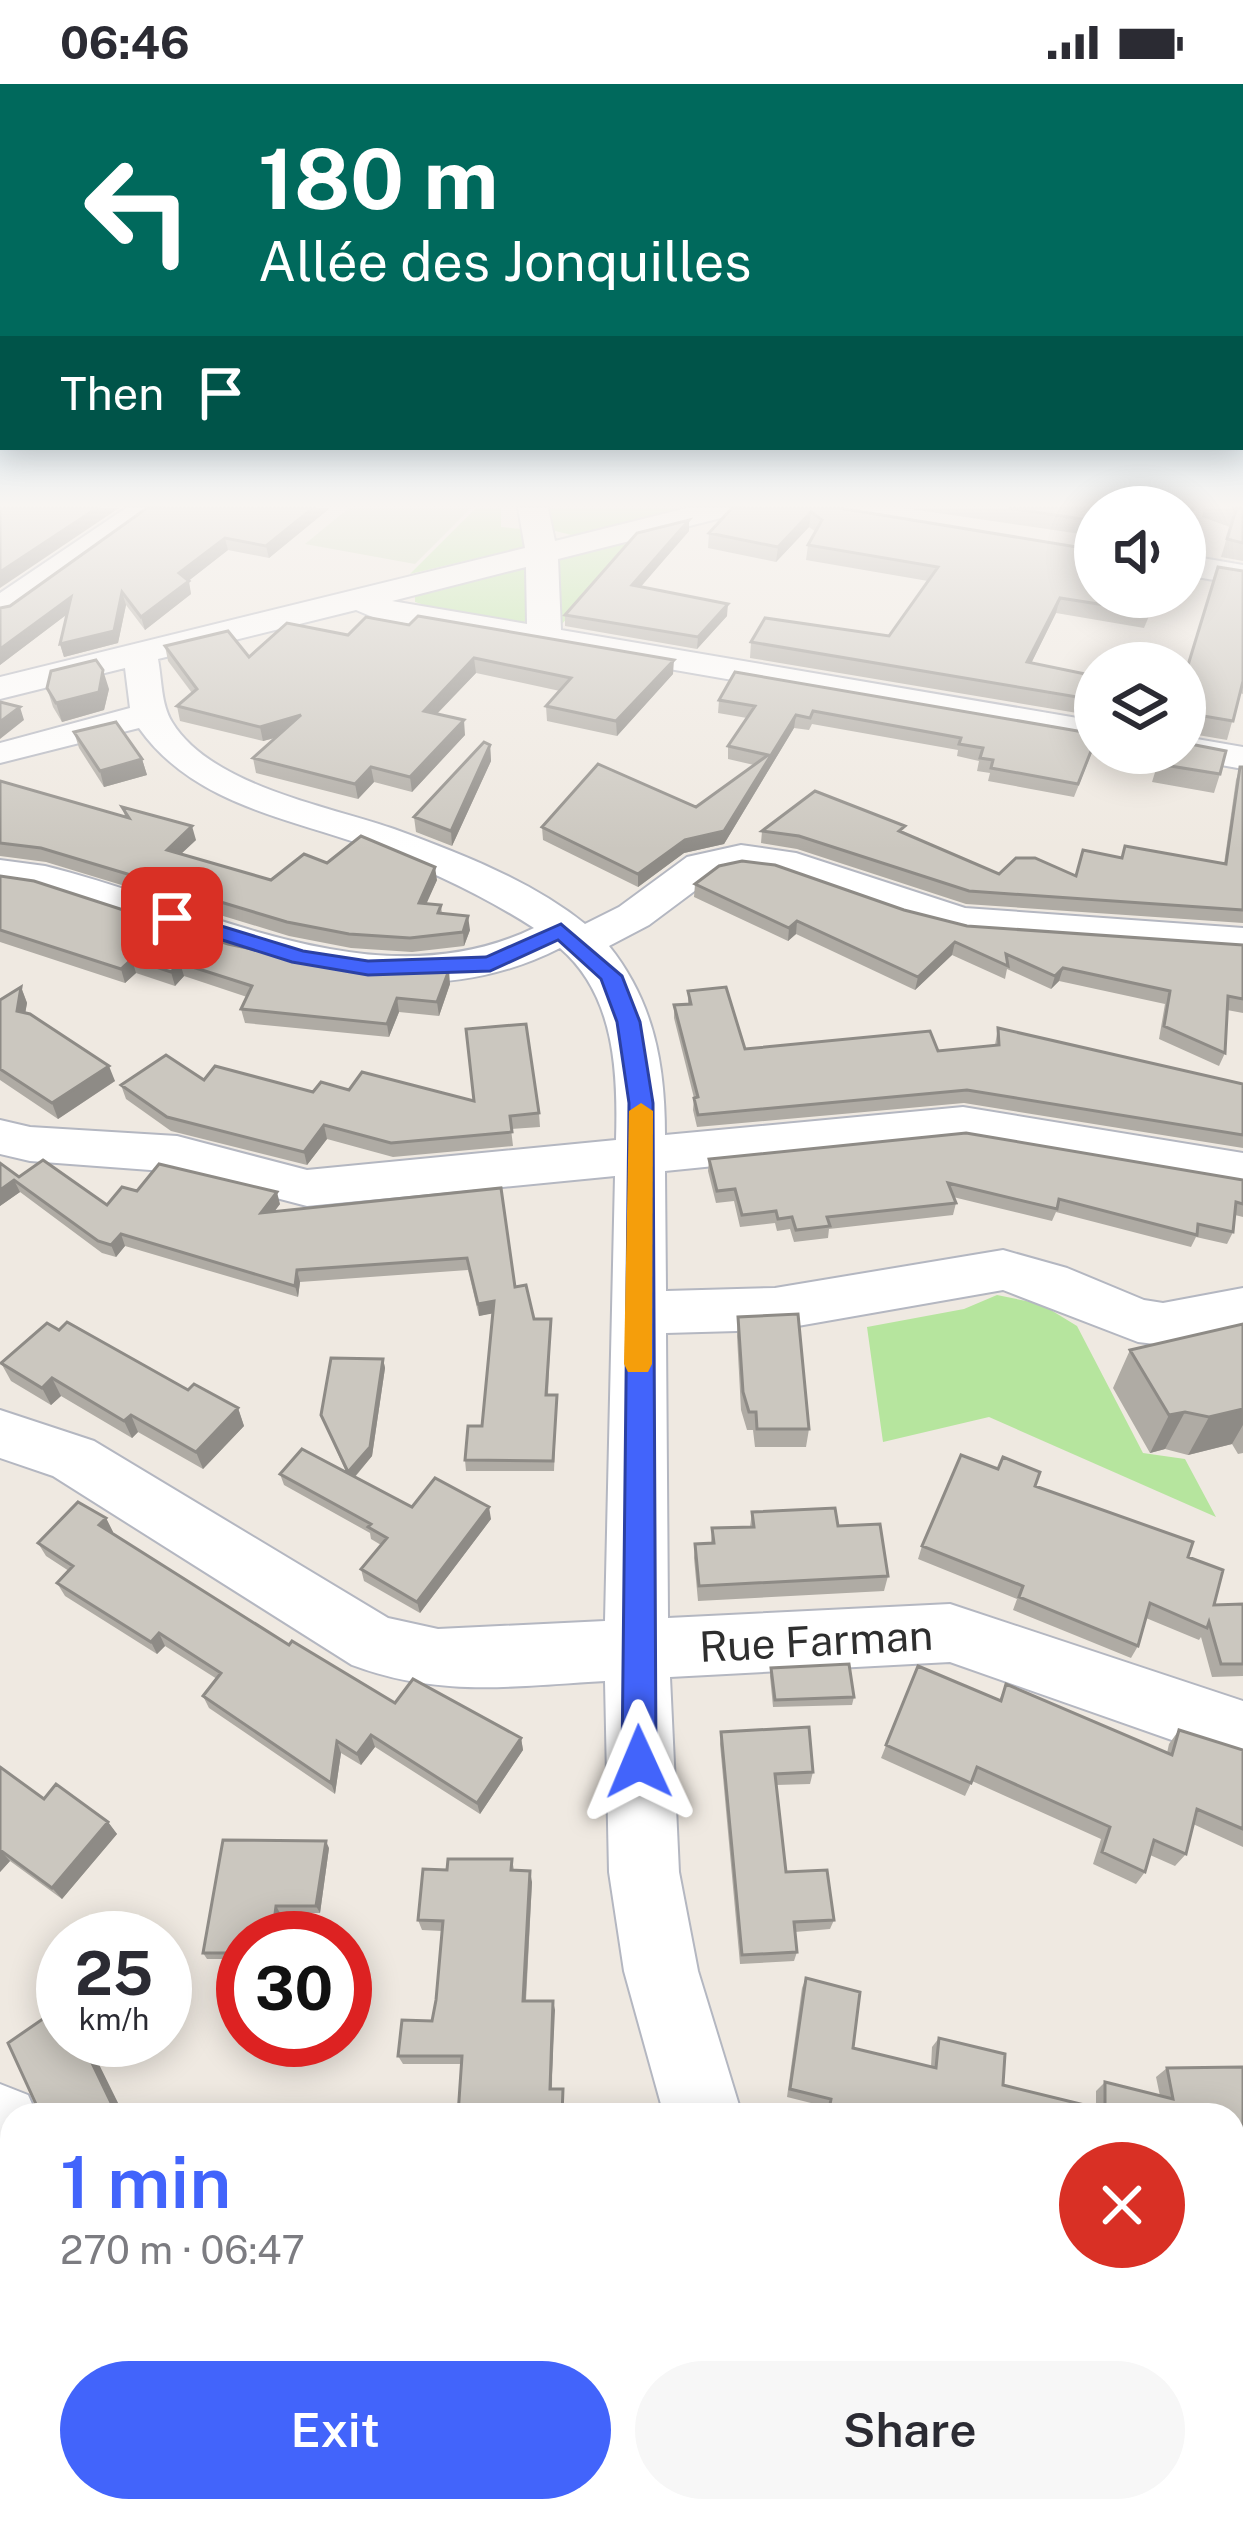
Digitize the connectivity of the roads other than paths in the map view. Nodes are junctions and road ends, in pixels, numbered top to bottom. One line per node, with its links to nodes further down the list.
1 (265, 622): 5 (street)
2 (456, 622): 4 (street)
3 (544, 622): 4 (street)
4 (544, 637): 8 (street)
5 (140, 653): 6 (street); 7 (street)
6 (0, 688)
7 (150, 714): 10 (street); 13 (street)
8 (1074, 728)
9 (1206, 752): 11 (street)
10 (5, 753)
11 (1243, 758)
12 (0, 872): 13 (street)
13 (571, 938): 14 (street); 16 (street)
14 (1243, 941)
15 (0, 1137): 16 (street)
16 (642, 1155): 17 (street); 19 (street)
17 (1243, 1171)
18 (1243, 1309): 19 (street)
19 (639, 1313): 21 (street)
20 (0, 1434): 21 (street, Rue Farman)
21 (637, 1649): 22 (street, Rue Farman); 23 (street)
22 (1243, 1733)
23 (699, 2103)

